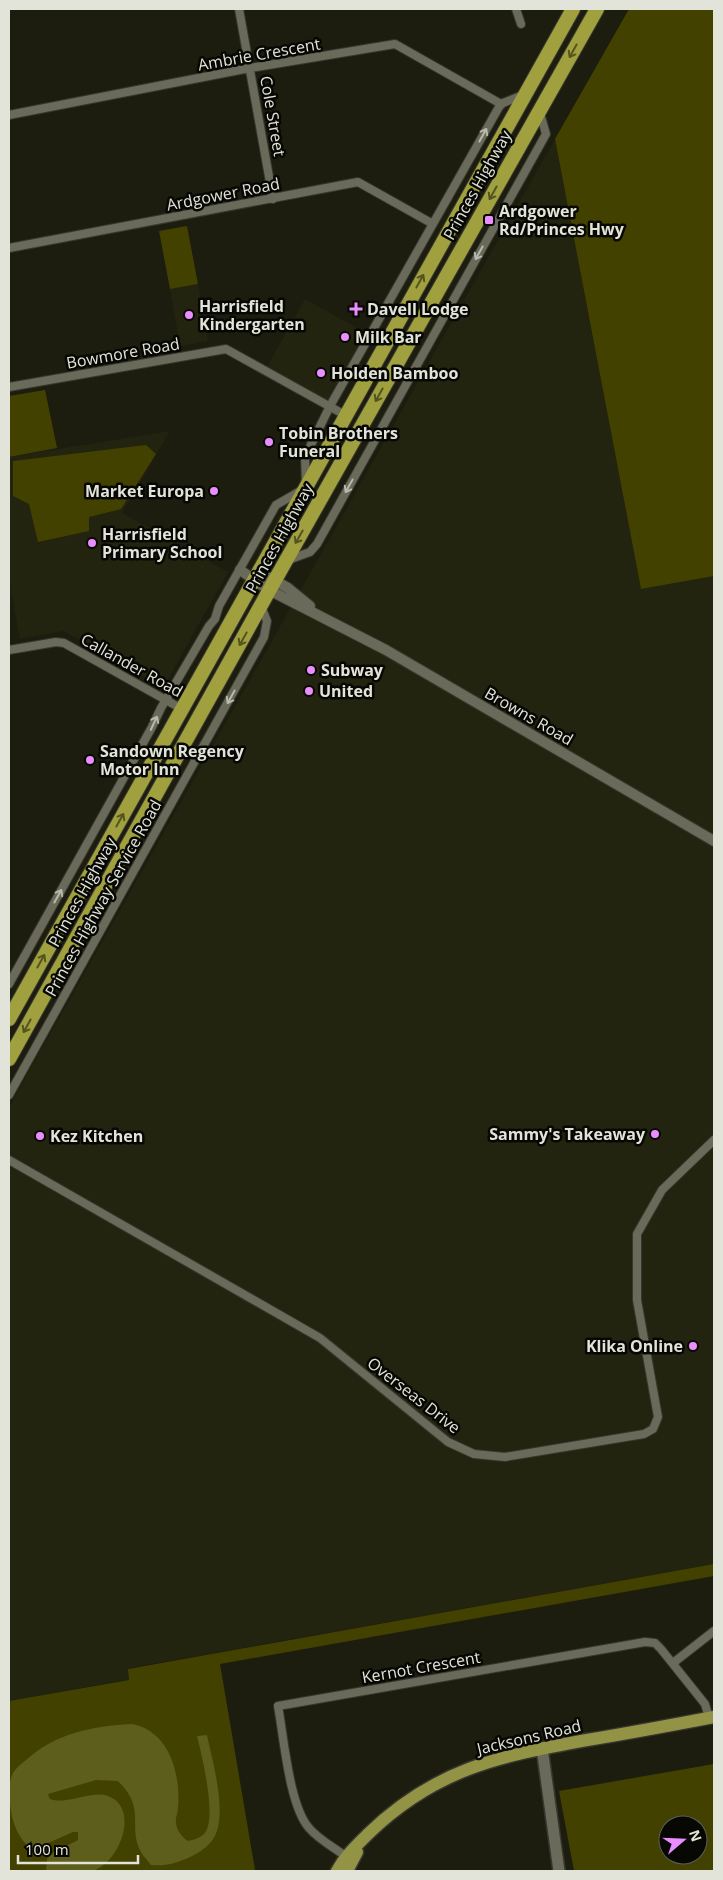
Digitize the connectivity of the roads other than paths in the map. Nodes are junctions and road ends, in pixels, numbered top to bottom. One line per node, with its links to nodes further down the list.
1 (239, 9): 6 (street, Cole Street)
2 (516, 9): 5 (street)
3 (573, 9): 7 (highway, Princes Highway)
4 (597, 9): 9 (highway, Princes Highway, one-way to 9)
5 (521, 24)
6 (250, 68): 8 (street, Ambrie Crescent); 10 (street, Ambrie Crescent); 11 (street, Cole Street)
7 (525, 94): 8 (street); 16 (highway, Princes Highway, one-way to 7)
8 (501, 104): 12 (street, one-way to 8)
9 (539, 111): 17 (highway, Princes Highway, one-way to 17); 21 (street, one-way to 21)
10 (9, 115)
11 (273, 199): 12 (street, Ardgower Road); 13 (street, Ardgower Road)
12 (433, 224): 15 (street)
13 (9, 248)
14 (9, 387): 15 (street, Bowmore Road)
15 (330, 406): 16 (street, Bowmore Road); 20 (street)
16 (345, 415): 17 (highway); 18 (highway, Princes Highway)
17 (362, 425): 19 (highway, Princes Highway)
18 (334, 439): 19 (highway); 20 (highway, Princes Highway)
19 (350, 448): 21 (highway, Princes Highway, one-way to 21)
20 (306, 488): 22 (street); 23 (highway, Princes Highway)
21 (286, 561): 24 (highway, Princes Highway)
22 (240, 570): 23 (street, Browns Road); 27 (street)
23 (257, 576): 24 (street, Browns Road); 28 (highway, Princes Highway)
24 (272, 585): 25 (highway, Princes Highway); 29 (street, Browns Road)
25 (261, 606): 30 (highway, Princes Highway, one-way to 30); 34 (street, Princes Highway Service Road, one-way to 34)
26 (9, 650): 27 (street, Callander Road)
27 (166, 700): 28 (street, Callander Road); 31 (street, one-way to 27)
28 (182, 709): 32 (highway, Princes Highway, one-way to 28)
29 (714, 841)
30 (93, 909): 32 (highway); 33 (highway, Princes Highway, one-way to 33)
31 (9, 984)
32 (10, 1008)
33 (9, 1059)
34 (9, 1095)
35 (714, 1140): 36 (street, Overseas Drive)
36 (9, 1160)
37 (714, 1631): 38 (street)
38 (673, 1663): 39 (street, Kernot Crescent); 42 (street, Kernot Crescent)
39 (712, 1718): 40 (main road, Jacksons Road)
40 (539, 1749): 41 (main road); 42 (main road, Jacksons Road)
41 (555, 1836): 44 (main road); 45 (main road)
42 (348, 1863): 43 (main road, Jacksons Road)
43 (337, 1871)
44 (559, 1871)
45 (564, 1871)

